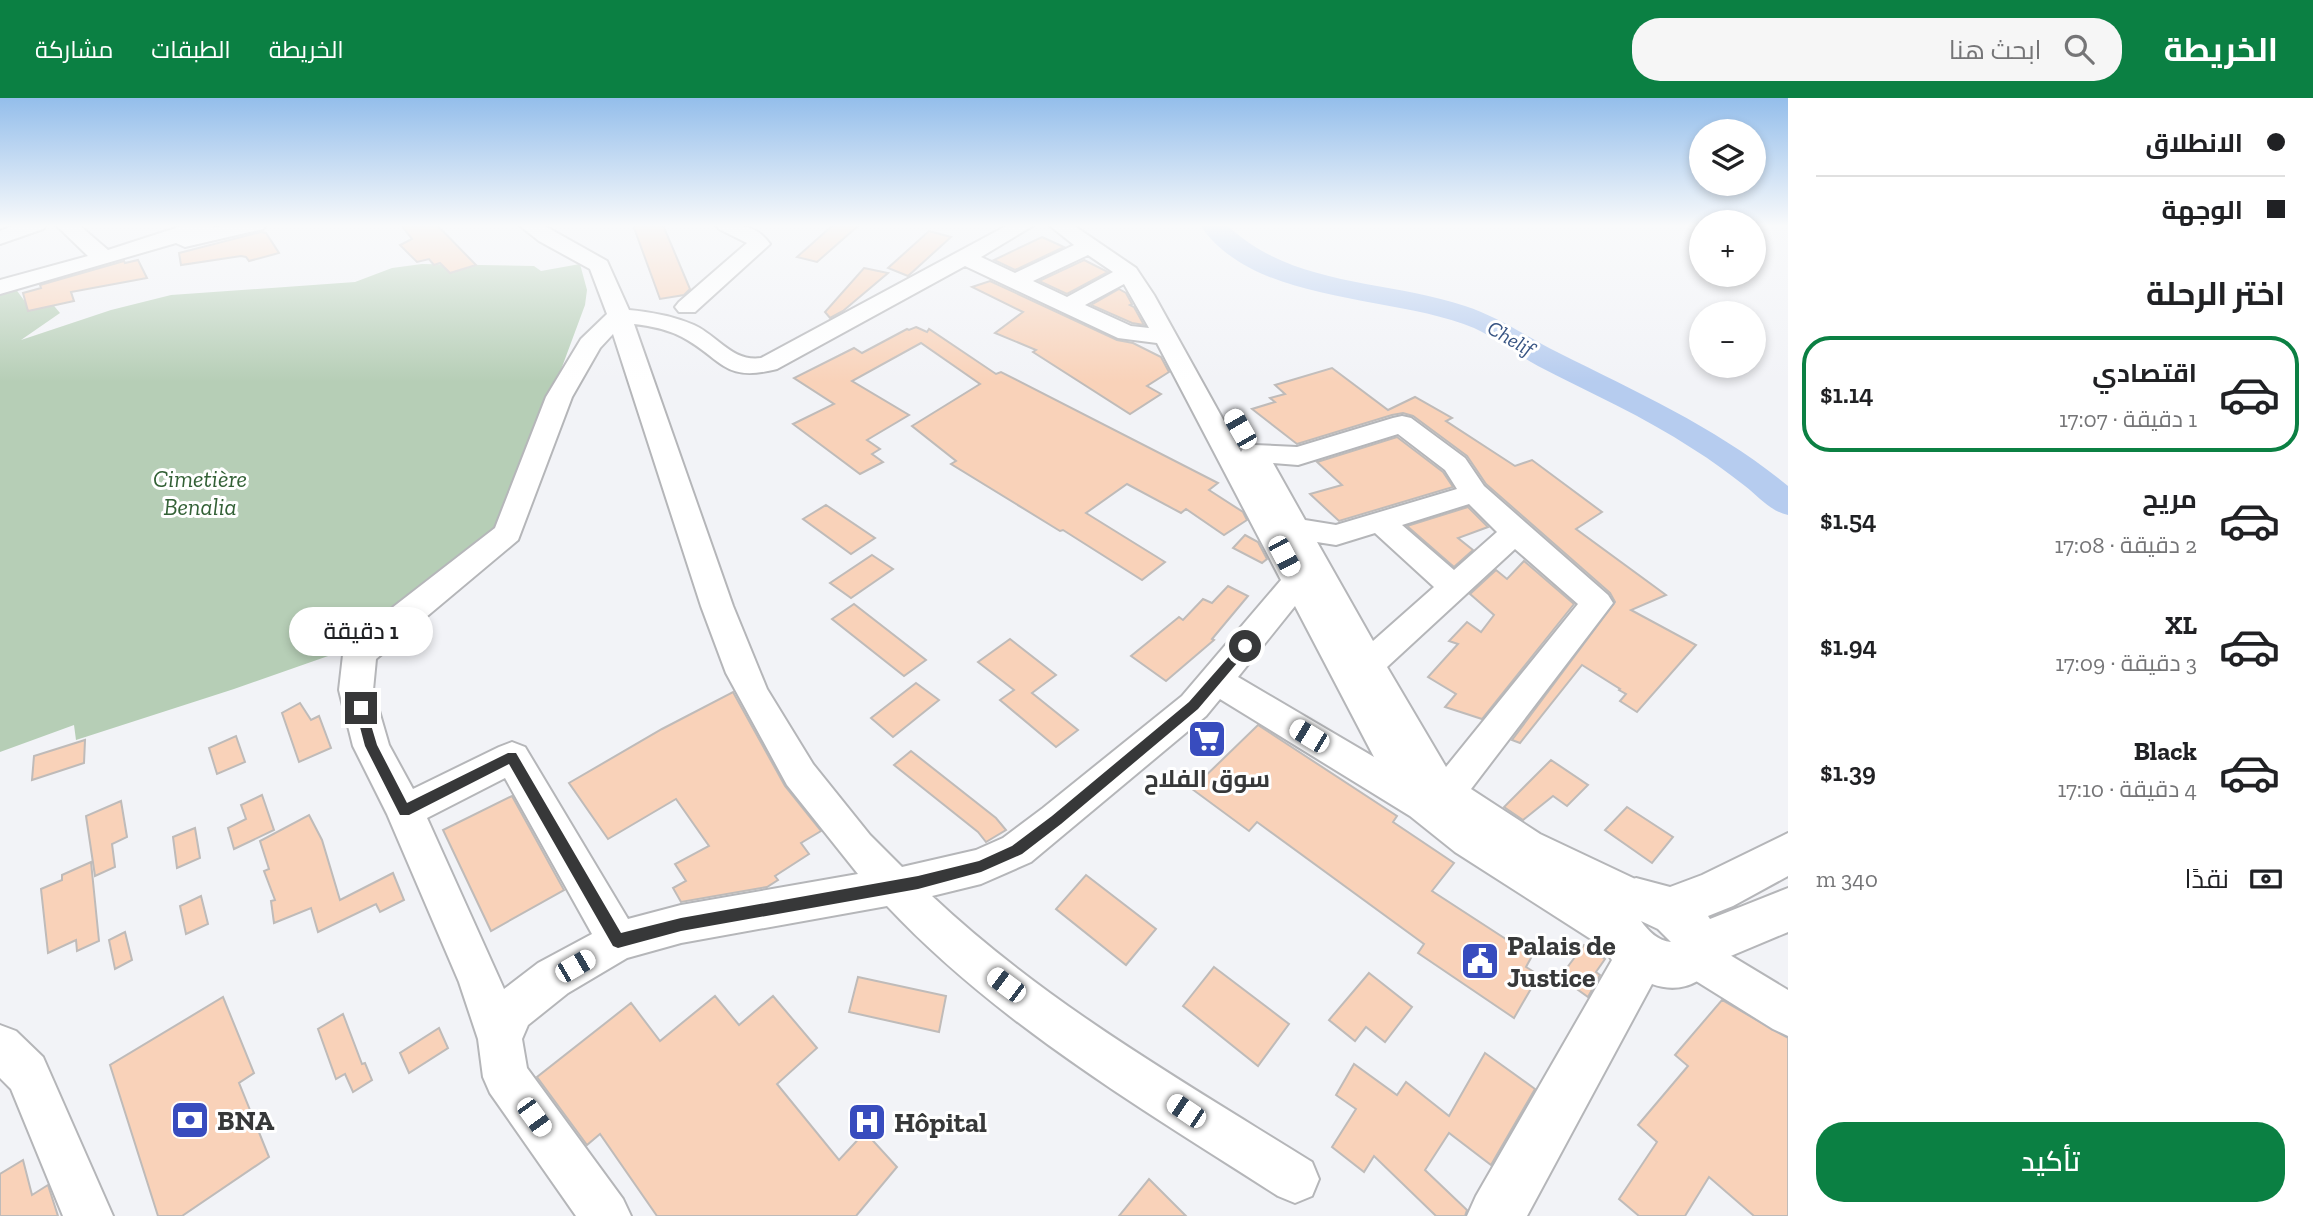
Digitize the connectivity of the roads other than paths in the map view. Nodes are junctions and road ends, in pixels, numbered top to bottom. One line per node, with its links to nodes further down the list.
1 (35, 277): 11 (street)
2 (603, 277): 14 (street)
3 (721, 277): 13 (street)
4 (927, 277): 14 (street)
5 (1008, 277): 10 (street)
6 (1022, 277): 10 (street)
7 (1120, 277): 12 (street)
8 (1131, 277): 15 (street)
9 (1150, 277): 16 (street)
10 (1016, 281): 12 (street)
11 (0, 287)
12 (1067, 306): 15 (street)
13 (687, 307)
14 (618, 316): 26 (street); 28 (street)
15 (1166, 335): 21 (street)
16 (1254, 453): 17 (street); 19 (street)
17 (1474, 492): 18 (street); 20 (street)
18 (1381, 523): 19 (street); 22 (street)
19 (1296, 528): 23 (street)
20 (1515, 532): 22 (street); 25 (street)
21 (1297, 581): 24 (street); 25 (street)
22 (1454, 587): 23 (street)
23 (1369, 664): 25 (street)
24 (1216, 680): 25 (street); 28 (street)
25 (1436, 801): 30 (street)
26 (405, 811): 31 (street); 34 (street)
27 (1788, 853): 30 (main road)
28 (894, 887): 31 (street); 36 (street)
29 (1788, 910): 32 (main road)
30 (1642, 925): 32 (main road); 39 (main road)
31 (618, 941): 34 (street)
32 (1696, 952): 33 (street)
33 (1788, 1014)
34 (500, 1039): 38 (street)
35 (0, 1047): 37 (street)
36 (1295, 1179)
37 (88, 1216)
38 (606, 1216)
39 (1496, 1216)

